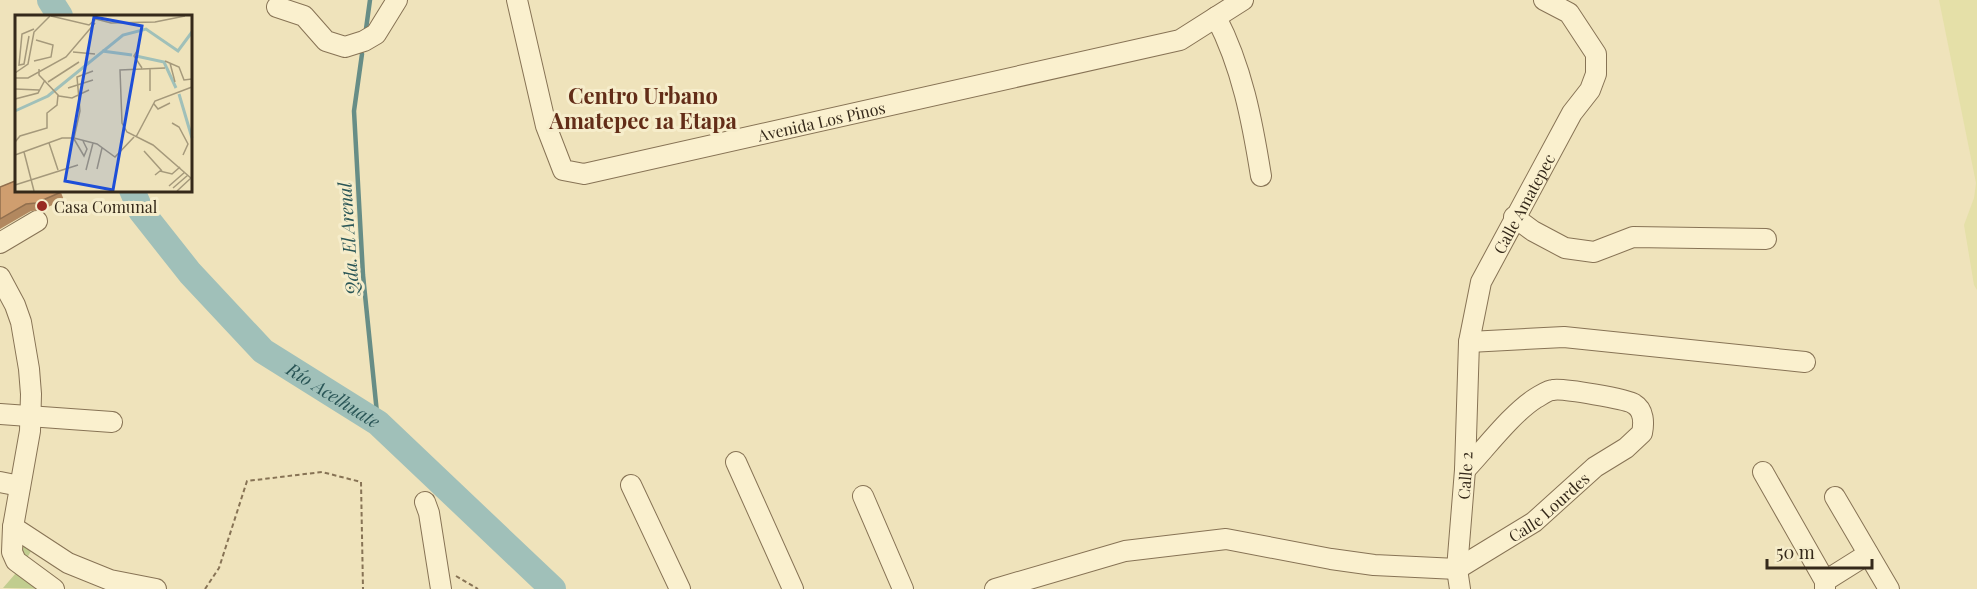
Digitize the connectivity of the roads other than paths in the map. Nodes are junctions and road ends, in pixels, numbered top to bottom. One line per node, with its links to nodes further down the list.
1 (397, 0): 7 (street)
2 (518, 0): 8 (street, Avenida Los Pinos)
3 (1243, 0): 8 (street, Avenida Los Pinos)
4 (1544, 0): 6 (street)
5 (277, 7): 7 (street)
6 (1574, 7): 10 (street, Calle Amatepec)
7 (309, 8)
8 (1216, 17): 9 (street)
9 (1261, 176)
10 (1514, 217): 12 (street); 15 (street, Calle Amatepec)
11 (37, 221): 13 (street)
12 (1766, 239)
13 (0, 243)
14 (0, 277): 18 (street)
15 (1469, 352): 16 (street); 21 (street, Calle 2)
16 (1805, 362)
17 (0, 414): 18 (street)
18 (32, 416): 19 (street); 25 (street)
19 (112, 422)
20 (736, 462): 37 (street)
21 (1465, 470): 31 (street, Calle 2); 31 (street, Calle Lourdes)
22 (1763, 472): 32 (street)
23 (0, 482): 25 (street)
24 (631, 485): 36 (street)
25 (20, 486): 29 (street)
26 (862, 496): 38 (street)
27 (1835, 497): 30 (street)
28 (425, 502): 35 (street)
29 (13, 527): 33 (street); 34 (street)
30 (1868, 554): 32 (street); 40 (street)
31 (1459, 579): 39 (street)
32 (1825, 585)
33 (54, 589)
34 (156, 589)
35 (441, 589)
36 (680, 589)
37 (793, 589)
38 (903, 589)
39 (995, 589)
40 (1889, 589)

